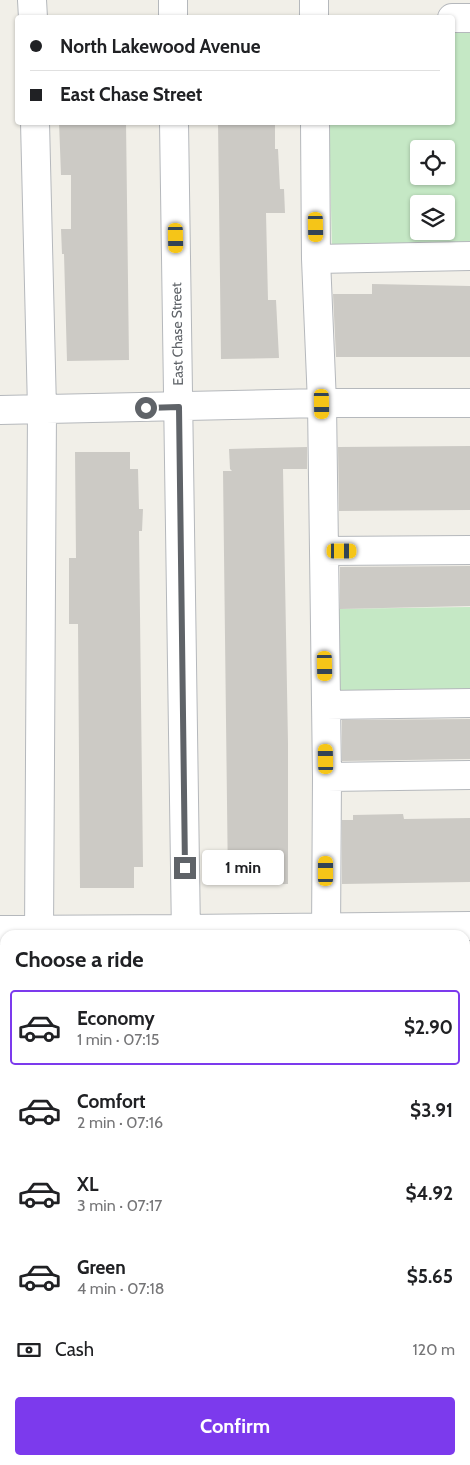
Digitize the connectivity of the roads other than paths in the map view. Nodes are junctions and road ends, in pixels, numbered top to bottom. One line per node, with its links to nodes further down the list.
1 (32, 0): 4 (street)
2 (173, 0): 5 (street)
3 (314, 0): 6 (street)
4 (33, 15)
5 (173, 15)
6 (314, 15)
7 (455, 18): 8 (street)
8 (470, 18)
9 (35, 125): 17 (street)
10 (174, 125): 16 (street, East Chase Street)
11 (315, 125): 13 (street)
12 (470, 256): 13 (street)
13 (316, 259): 15 (street)
14 (470, 402): 15 (street)
15 (322, 404): 16 (street); 20 (street)
16 (179, 407): 17 (street); 27 (street, East Chase Street)
17 (42, 409): 18 (street); 26 (street)
18 (0, 410)
19 (470, 550): 20 (street)
20 (324, 551): 22 (street)
21 (470, 703): 22 (street)
22 (326, 705): 24 (street)
23 (470, 775): 24 (street)
24 (327, 777): 28 (street)
25 (470, 926): 29 (street)
26 (39, 930)
27 (186, 930)
28 (326, 930)
29 (355, 930)

